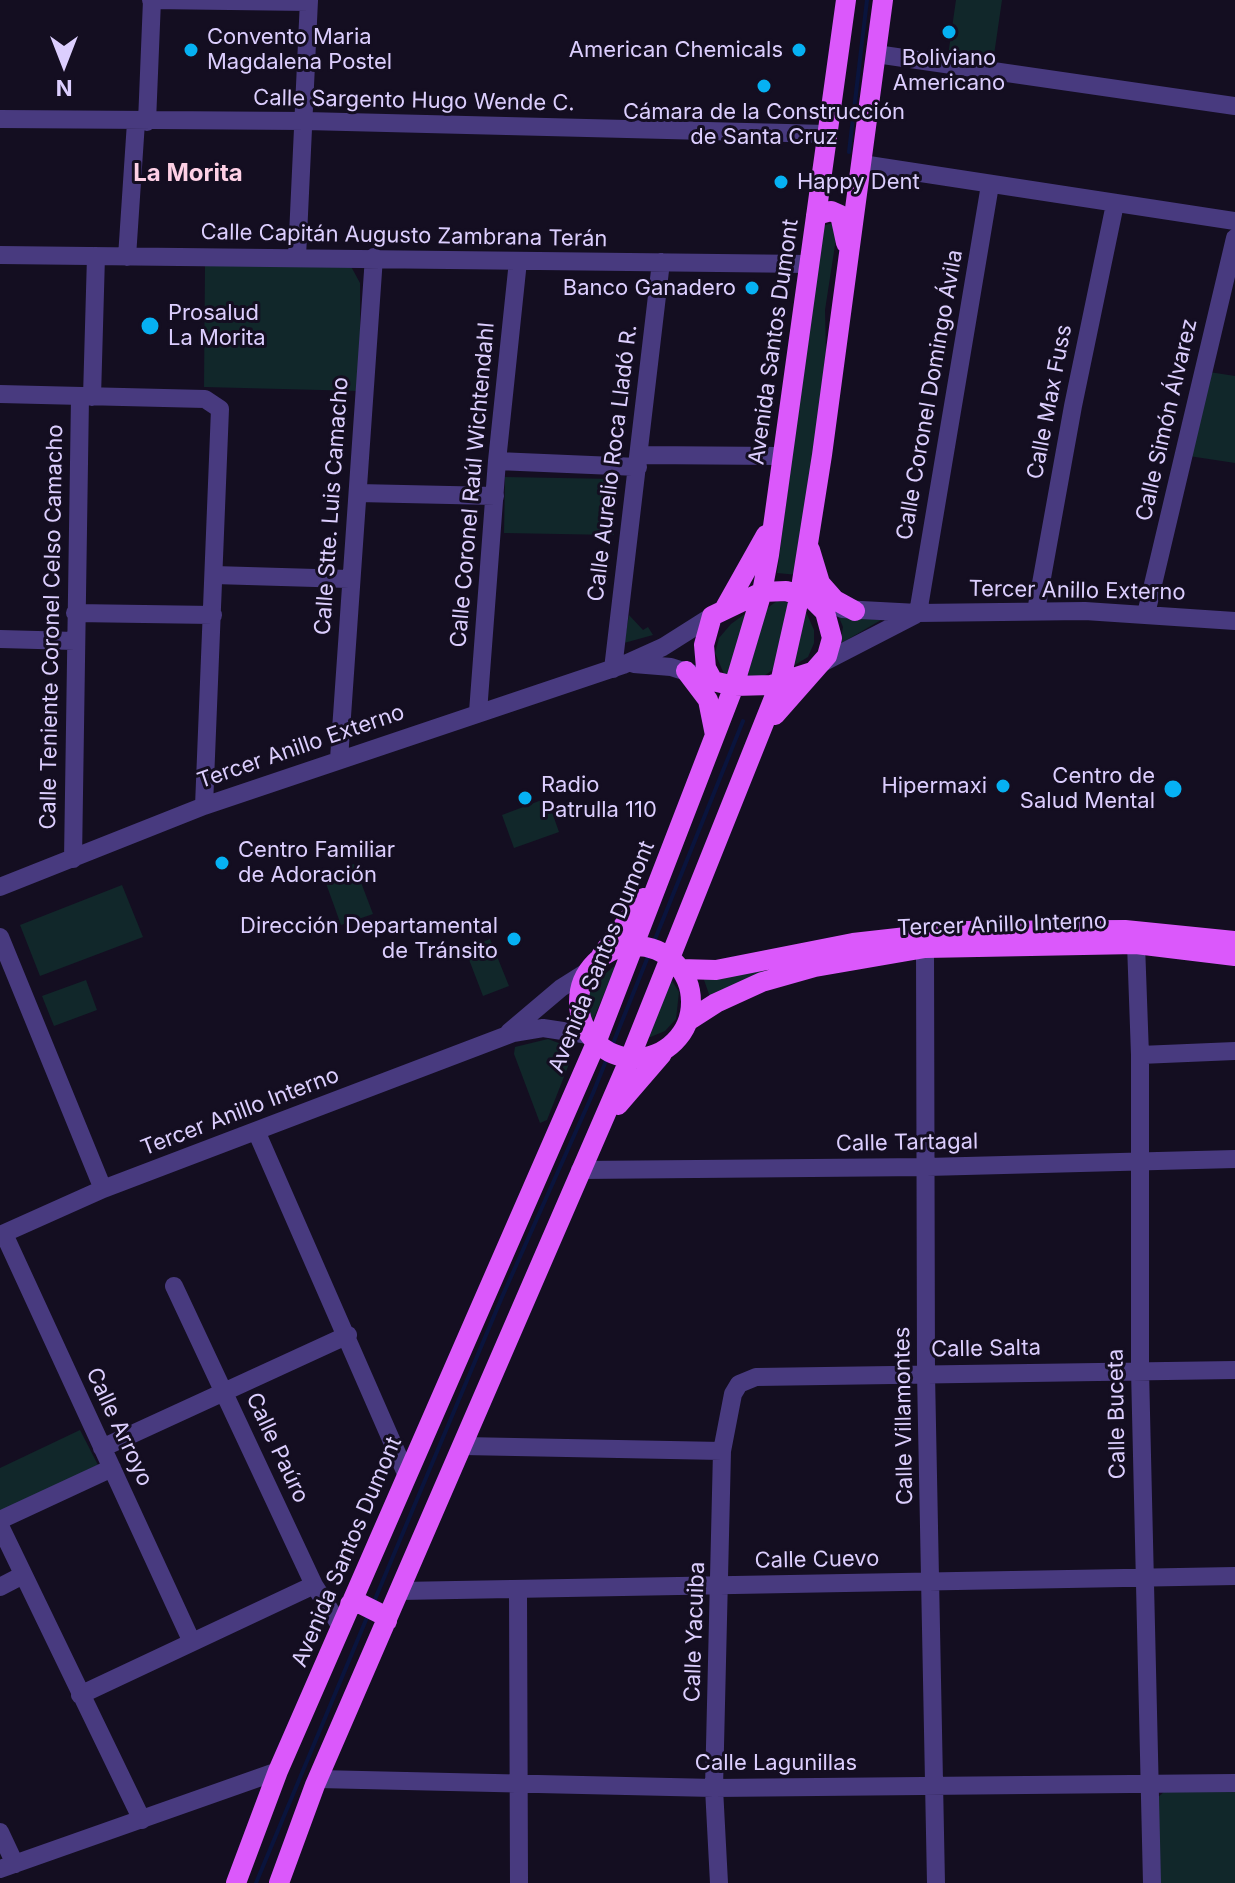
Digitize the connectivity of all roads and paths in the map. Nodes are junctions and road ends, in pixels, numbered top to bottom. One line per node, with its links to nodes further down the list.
1 (152, 0): 4 (street); 9 (street)
2 (846, 0): 10 (main road, Avenida Santos Dumont)
3 (883, 0): 5 (main road, Avenida Santos Dumont)
4 (309, 1): 8 (street)
5 (876, 54): 6 (street); 12 (main road, Avenida Santos Dumont)
6 (1235, 106)
7 (0, 119): 9 (street, Calle Sargento Hugo Wende C.)
8 (306, 121): 9 (street, Calle Sargento Hugo Wende C.); 10 (street, Calle Sargento Hugo Wende C.); 22 (street)
9 (141, 122): 21 (street)
10 (827, 134): 11 (main road, Avenida Santos Dumont)
11 (824, 156): 14 (main road); 16 (main road, Avenida Santos Dumont)
12 (862, 164): 13 (street); 14 (main road, Avenida Santos Dumont)
13 (990, 185): 15 (street); 46 (street, Calle Coronel Domingo Ávila)
14 (857, 202): 27 (main road, Avenida Santos Dumont)
15 (1115, 204): 17 (street); 43 (street, Calle Max Fuss)
16 (816, 215): 26 (main road, Avenida Santos Dumont); 27 (main road)
17 (1235, 221)
18 (1235, 238): 47 (street, Calle Simón Álvarez)
19 (0, 255): 20 (street, Calle Capitán Augusto Zambrana Terán)
20 (96, 256): 21 (street, Calle Capitán Augusto Zambrana Terán); 29 (street, Calle Teniente Coronel Celso Camacho)
21 (127, 257): 22 (street, Calle Capitán Augusto Zambrana Terán)
22 (297, 257): 23 (street, Calle Capitán Augusto Zambrana Terán)
23 (374, 257): 24 (street, Calle Capitán Augusto Zambrana Terán); 33 (street, Calle Stte. Luis Camacho)
24 (518, 261): 25 (street, Calle Capitán Augusto Zambrana Terán); 31 (street, Calle Coronel Raúl Wichtendahl)
25 (661, 262): 26 (street, Calle Capitán Augusto Zambrana Terán); 32 (street, Calle Aurelio Roca Lladó R.)
26 (808, 264): 30 (main road, Avenida Santos Dumont)
27 (849, 267): 36 (main road, Avenida Santos Dumont)
28 (0, 394): 29 (street)
29 (86, 397): 37 (street); 45 (street, Calle Teniente Coronel Celso Camacho)
30 (781, 456): 32 (street); 35 (main road, Avenida Santos Dumont)
31 (497, 461): 32 (street); 34 (street, Calle Coronel Raúl Wichtendahl)
32 (639, 461): 52 (street, Calle Aurelio Roca Lladó R.)
33 (358, 493): 34 (street); 38 (street, Calle Stte. Luis Camacho)
34 (495, 496): 58 (street, Calle Coronel Raúl Wichtendahl)
35 (774, 517): 39 (main road, Avenida Santos Dumont); 44 (main road)
36 (808, 536): 40 (main road, Avenida Santos Dumont); 42 (main road)
37 (214, 575): 38 (street); 48 (street)
38 (349, 579): 61 (street, Calle Stte. Luis Camacho)
39 (762, 592): 40 (main road); 44 (main road); 57 (main road, Avenida Santos Dumont)
40 (800, 594): 41 (main road); 56 (main road, Avenida Santos Dumont)
41 (820, 605): 42 (street, Tercer Anillo Externo); 53 (main road)
42 (855, 611): 46 (street, Tercer Anillo Externo)
43 (1036, 611): 46 (street, Tercer Anillo Externo); 47 (street, Tercer Anillo Externo)
44 (718, 612): 52 (street, Tercer Anillo Externo); 55 (main road)
45 (75, 613): 48 (street); 51 (street, Calle Teniente Coronel Celso Camacho)
46 (918, 613): 53 (street, Tercer Anillo Externo)
47 (1146, 614): 49 (street, Tercer Anillo Externo)
48 (213, 615): 62 (street)
49 (1235, 621)
50 (0, 639): 51 (street)
51 (75, 641): 63 (street, Calle Teniente Coronel Celso Camacho)
52 (618, 667): 54 (street, Tercer Anillo Externo); 58 (street, Tercer Anillo Externo)
53 (817, 667): 56 (main road); 59 (main road)
54 (686, 671): 55 (street, Tercer Anillo Externo); 60 (main road)
55 (713, 681): 57 (main road)
56 (776, 684): 57 (main road); 59 (main road, Avenida Santos Dumont)
57 (739, 686): 60 (main road, Avenida Santos Dumont)
58 (478, 712): 61 (street, Tercer Anillo Externo)
59 (762, 731): 76 (main road, Avenida Santos Dumont)
60 (715, 736): 64 (main road, Avenida Santos Dumont)
61 (339, 759): 62 (street, Tercer Anillo Externo)
62 (204, 806): 63 (street, Tercer Anillo Externo)
63 (73, 859): 65 (street, Tercer Anillo Externo)
64 (663, 873): 71 (main road, Avenida Santos Dumont); 77 (main road)
65 (0, 887)
66 (1017, 930): 67 (main road, Tercer Anillo Interno); 69 (main road, Tercer Anillo Interno); 72 (main road)
67 (960, 931): 73 (main road); 74 (main road, Tercer Anillo Interno)
68 (0, 937): 91 (street)
69 (1235, 941)
70 (1136, 944): 72 (main road, Tercer Anillo Interno); 75 (main road, Tercer Anillo Interno); 84 (street, Calle Buceta)
71 (636, 946): 76 (main road, Tercer Anillo Interno); 77 (main road); 82 (main road, Avenida Santos Dumont)
72 (979, 947): 73 (main road, Tercer Anillo Interno)
73 (925, 948): 78 (main road, Tercer Anillo Interno); 89 (street, Calle Villamontes)
74 (815, 950): 76 (main road, Tercer Anillo Interno); 78 (main road)
75 (1235, 956)
76 (671, 960): 79 (main road); 82 (main road, Avenida Santos Dumont)
77 (592, 967): 80 (street, Tercer Anillo Interno); 82 (main road)
78 (756, 984): 79 (main road, Tercer Anillo Interno)
79 (688, 1021): 81 (main road)
80 (500, 1040): 82 (street, Tercer Anillo Interno); 86 (street, Tercer Anillo Interno)
81 (672, 1044): 82 (main road); 85 (main road)
82 (608, 1048): 85 (main road, Avenida Santos Dumont); 104 (main road, Avenida Santos Dumont)
83 (1235, 1051): 84 (street)
84 (1140, 1055): 88 (street, Calle Buceta)
85 (598, 1131): 90 (main road, Avenida Santos Dumont)
86 (257, 1133): 91 (street, Tercer Anillo Interno); 94 (street)
87 (1235, 1159): 88 (street, Calle Tartagal)
88 (1139, 1162): 89 (street, Calle Tartagal); 95 (street, Calle Buceta)
89 (927, 1167): 90 (street, Calle Tartagal); 97 (street, Calle Villamontes)
90 (580, 1170): 100 (main road, Avenida Santos Dumont)
91 (103, 1189): 92 (street, Tercer Anillo Interno)
92 (2, 1234): 101 (street, Calle Arroyo)
93 (174, 1286): 99 (street, Calle Paúro)
94 (348, 1335): 99 (street); 104 (street)
95 (1140, 1370): 96 (street, Calle Salta); 97 (street, Calle Salta); 108 (street, Calle Buceta)
96 (1235, 1370)
97 (926, 1374): 98 (street, Calle Salta); 109 (street, Calle Villamontes)
98 (739, 1384): 102 (street, Calle Yacuiba)
99 (224, 1391): 101 (street); 110 (street, Calle Paúro)
100 (463, 1446): 102 (street); 113 (main road, Avenida Santos Dumont)
101 (102, 1448): 103 (street, Calle Arroyo)
102 (722, 1451): 111 (street, Calle Yacuiba)
103 (112, 1468): 105 (street); 117 (street, Calle Arroyo)
104 (407, 1476): 115 (main road, Avenida Santos Dumont)
105 (0, 1523): 106 (street)
106 (23, 1575): 112 (street); 118 (street)
107 (1235, 1576): 108 (street, Calle Cuevo)
108 (1144, 1578): 109 (street, Calle Cuevo); 123 (street, Calle Buceta)
109 (931, 1582): 111 (street, Calle Cuevo); 124 (street, Calle Villamontes)
110 (314, 1585): 116 (street, Calle Paúro); 117 (street)
111 (720, 1586): 114 (street, Calle Cuevo); 125 (street, Calle Yacuiba)
112 (0, 1587)
113 (400, 1591): 114 (street, Calle Cuevo); 115 (main road, Avenida Santos Dumont)
114 (518, 1591): 122 (street)
115 (369, 1610): 116 (main road, Avenida Santos Dumont); 120 (main road, Avenida Santos Dumont)
116 (341, 1627): 119 (main road, Avenida Santos Dumont)
117 (191, 1640): 118 (street)
118 (80, 1695): 126 (street)
119 (278, 1771): 126 (street); 129 (main road, Avenida Santos Dumont)
120 (318, 1779): 122 (street, Calle Lagunillas); 130 (main road, Avenida Santos Dumont)
121 (1235, 1783): 123 (street, Calle Lagunillas)
122 (519, 1784): 125 (street, Calle Lagunillas); 131 (street)
123 (1151, 1784): 124 (street, Calle Lagunillas); 134 (street, Calle Buceta)
124 (932, 1786): 125 (street, Calle Lagunillas); 133 (street, Calle Villamontes)
125 (714, 1788): 132 (street, Calle Yacuiba)
126 (142, 1820): 128 (street)
127 (0, 1832): 128 (street)
128 (8, 1866)
129 (236, 1883)
130 (279, 1883)
131 (519, 1883)
132 (719, 1883)
133 (936, 1883)
134 (1152, 1883)

